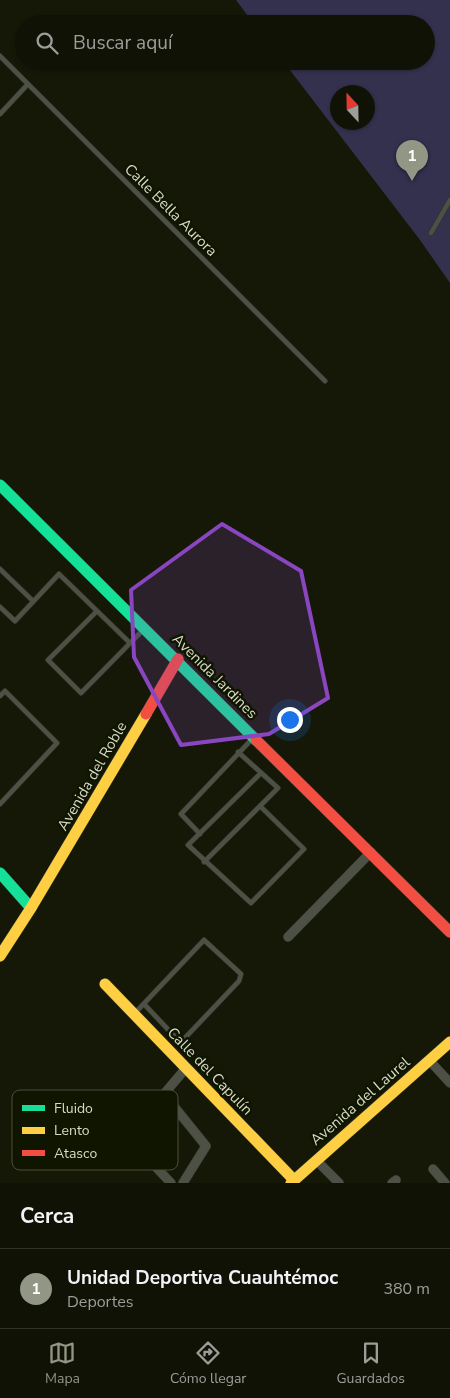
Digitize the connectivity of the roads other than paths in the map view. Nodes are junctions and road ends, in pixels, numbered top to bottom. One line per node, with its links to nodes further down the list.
1 (0, 56): 2 (lane, Calle Bella Aurora)
2 (28, 84): 3 (lane); 6 (lane, Calle Bella Aurora)
3 (0, 114)
4 (450, 200): 5 (lane)
5 (431, 233)
6 (325, 381)
7 (0, 485): 12 (street, Avenida Jardines)
8 (0, 569): 9 (lane)
9 (33, 601): 10 (lane); 11 (lane)
10 (0, 607)
11 (97, 611): 13 (lane); 13 (lane)
12 (145, 628): 13 (lane); 14 (street, Avenida Jardines)
13 (130, 643)
14 (178, 659): 16 (street, Avenida Jardines); 25 (street, Avenida del Roble)
15 (0, 696): 19 (lane)
16 (254, 736): 17 (lane); 22 (street, Avenida Jardines)
17 (238, 752): 18 (lane); 21 (lane)
18 (261, 773): 20 (lane); 21 (lane)
19 (0, 804)
20 (260, 806): 23 (lane); 23 (lane)
21 (200, 834): 23 (lane)
22 (371, 852): 26 (street, Avenida Jardines); 27 (street)
23 (204, 862)
24 (0, 873): 25 (street)
25 (32, 908): 28 (street, Avenida del Roble)
26 (450, 932)
27 (288, 937)
28 (0, 956)
29 (105, 984): 31 (street, Calle del Capulín)
30 (144, 1004): 30 (lane); 31 (lane)
31 (134, 1014): 34 (street, Calle del Capulín)
32 (450, 1042): 33 (street, Avenida del Laurel)
33 (429, 1060): 35 (street); 38 (street, Avenida del Laurel)
34 (186, 1068): 36 (street); 41 (street, Calle del Capulín)
35 (450, 1083)
36 (167, 1090)
37 (178, 1111): 43 (street)
38 (316, 1160): 41 (street, Avenida del Laurel); 44 (street)
39 (433, 1169): 45 (street)
40 (158, 1170): 42 (street)
41 (292, 1181)
42 (171, 1183)
43 (183, 1183)
44 (338, 1183)
45 (445, 1183)

